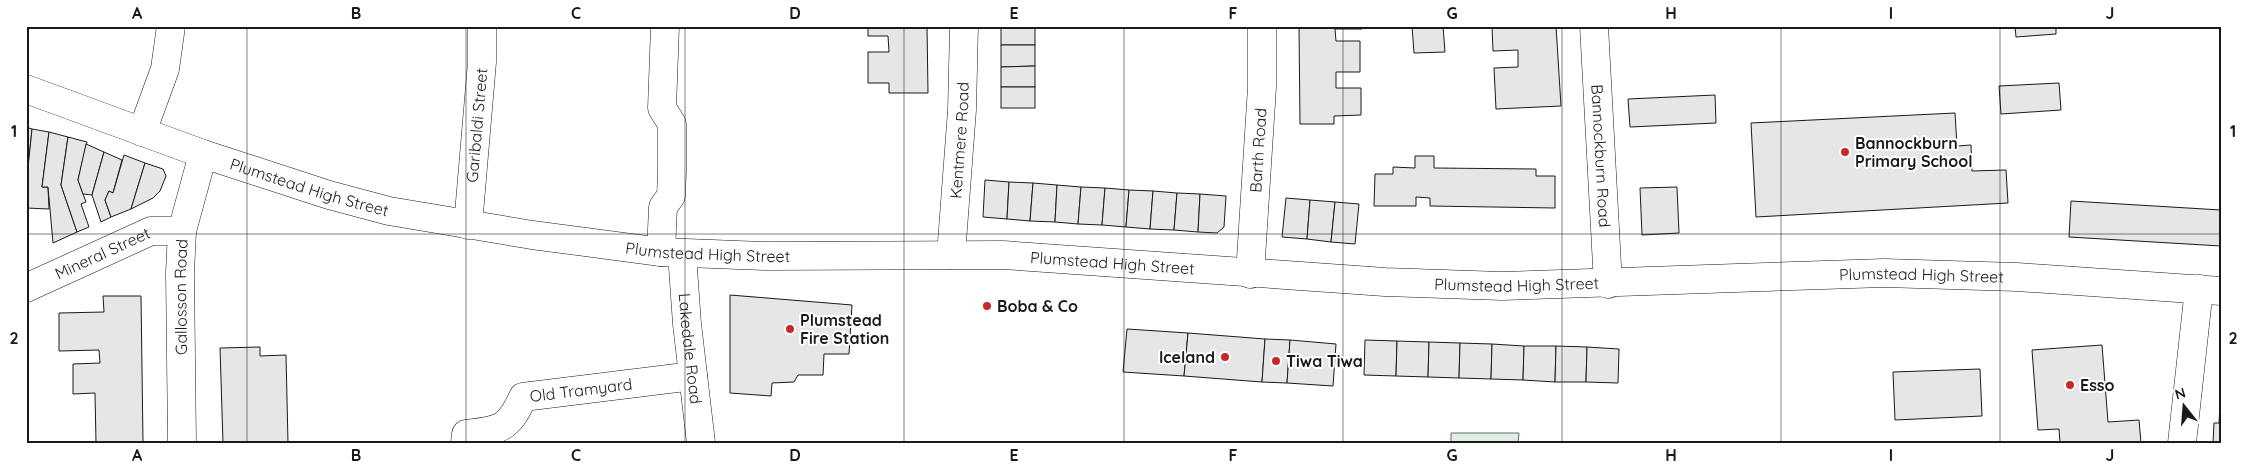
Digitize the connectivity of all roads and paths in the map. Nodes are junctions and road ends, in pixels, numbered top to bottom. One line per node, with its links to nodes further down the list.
1 (171, 26): 8 (street)
2 (482, 26): 10 (street, Garibaldi Street)
3 (664, 26): 12 (street, Lakedale Road)
4 (964, 26): 13 (street, Kentmere Road)
5 (1262, 26): 14 (street, Barth Road)
6 (1594, 26): 15 (street, Bannockburn Road)
7 (26, 89): 8 (street, Plumstead High Street)
8 (142, 132): 9 (street, Plumstead High Street)
9 (203, 154): 10 (street, Plumstead High Street); 11 (street, Gallosson Road)
10 (468, 225): 12 (street, Plumstead High Street)
11 (182, 231): 16 (street, Mineral Street); 19 (street, Gallosson Road)
12 (672, 253): 13 (street, Plumstead High Street); 18 (street, Lakedale Road)
13 (951, 255): 14 (street, Plumstead High Street)
14 (1250, 274): 15 (street, Plumstead High Street)
15 (1608, 284): 17 (street, Plumstead High Street)
16 (26, 288)
17 (2210, 290): 22 (street)
18 (693, 376): 20 (street, Old Tramyard); 21 (street, Lakedale Road)
19 (182, 443)
20 (465, 443)
21 (701, 443)
22 (2182, 443)

